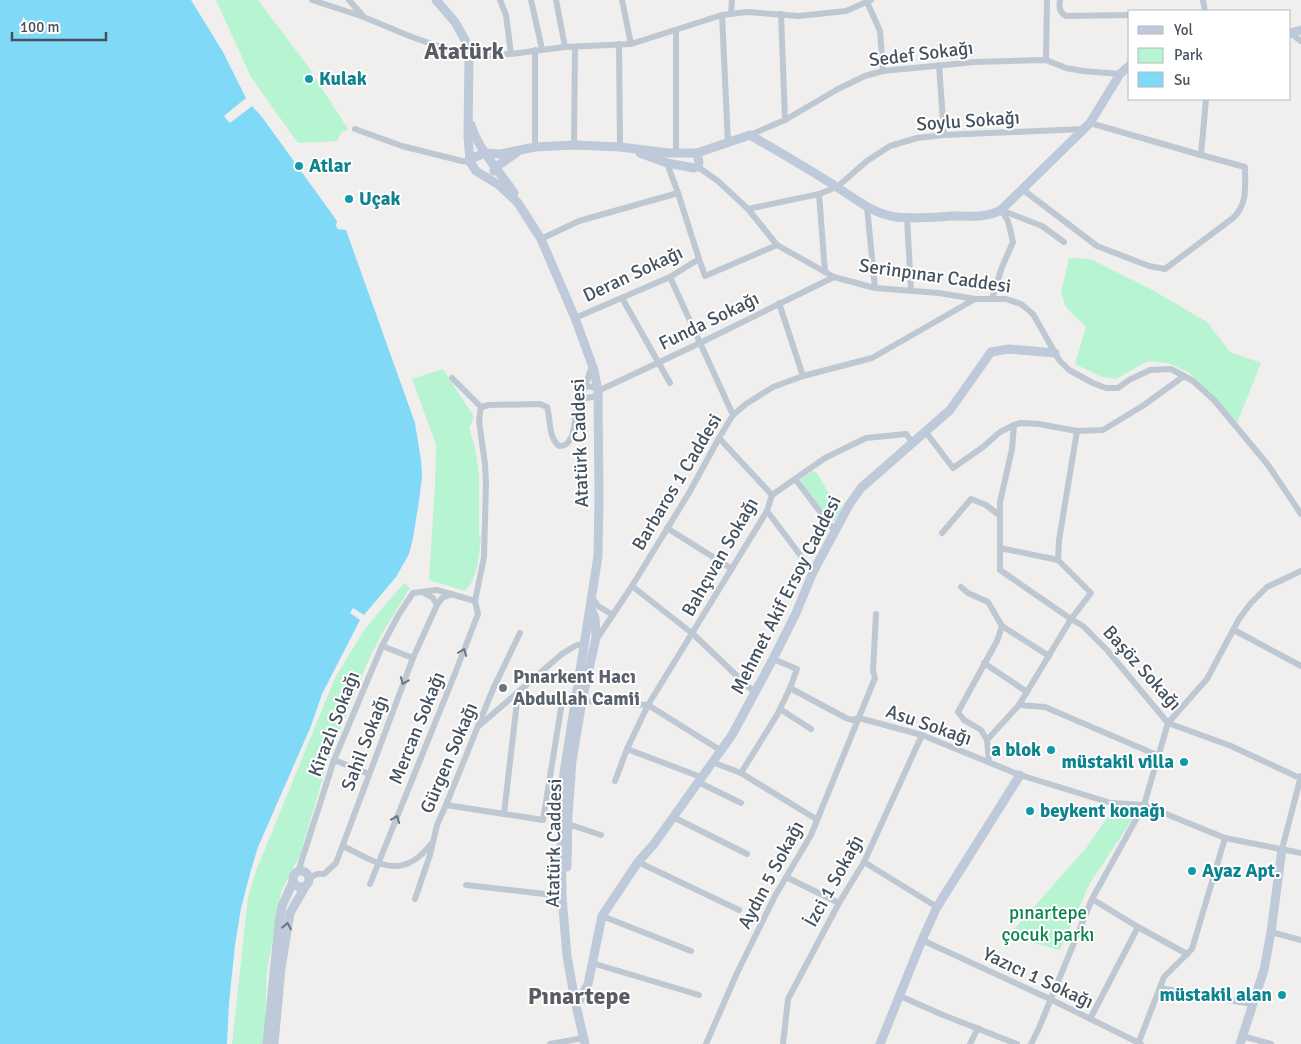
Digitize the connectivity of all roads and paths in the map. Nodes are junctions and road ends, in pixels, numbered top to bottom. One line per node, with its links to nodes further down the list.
1 (312, 0): 13 (street)
2 (345, 0): 13 (street)
3 (349, 0): 18 (street)
4 (436, 0): 26 (street)
5 (500, 0): 25 (street)
6 (531, 0): 24 (street)
7 (556, 0): 22 (street)
8 (622, 0): 21 (street)
9 (732, 0): 14 (street)
10 (1047, 0): 27 (street)
11 (1060, 0): 17 (street)
12 (869, 1): 15 (street); 30 (street)
13 (331, 3): 18 (street)
14 (731, 14): 15 (street); 16 (street)
15 (781, 14): 34 (street)
16 (722, 15): 19 (street); 39 (street)
17 (1128, 15)
18 (364, 17): 26 (street)
19 (676, 30): 21 (street); 45 (street)
20 (619, 44): 21 (street); 23 (street); 42 (street)
21 (631, 44)
22 (565, 47): 23 (street); 24 (street)
23 (575, 47): 40 (street)
24 (539, 50): 25 (street); 41 (street)
25 (511, 54): 26 (street)
26 (469, 56): 33 (street)
27 (1046, 60): 28 (street, Sedef Sokağı); 31 (street, Sedef Sokağı)
28 (939, 65): 30 (street, Sedef Sokağı); 37 (street)
29 (1128, 67): 31 (street)
30 (883, 71): 34 (street, Sedef Sokağı)
31 (1120, 74): 35 (street)
32 (1206, 100): 47 (street)
33 (469, 120): 44 (street); 48 (street)
34 (785, 120): 38 (street, Sedef Sokağı)
35 (1087, 126): 37 (street, Soylu Sokağı); 47 (street, Soylu Sokağı); 55 (street)
36 (355, 129): 48 (street)
37 (944, 134): 54 (street, Soylu Sokağı)
38 (750, 135): 39 (street, Sedef Sokağı); 54 (street)
39 (728, 143): 46 (street, Sedef Sokağı)
40 (574, 145): 41 (street); 42 (street)
41 (535, 147): 43 (street)
42 (620, 147): 45 (street); 49 (street)
43 (520, 150): 44 (street); 50 (street)
44 (485, 153): 48 (street); 50 (street)
45 (676, 153): 46 (street); 49 (street); 51 (street)
46 (697, 153): 52 (street)
47 (1201, 155): 55 (street, Soylu Sokağı)
48 (470, 162): 53 (street)
49 (667, 163): 51 (street); 56 (street)
50 (496, 167): 53 (street); 58 (street)
51 (684, 167): 52 (street)
52 (698, 167): 60 (street, Serinpınar Caddesi)
53 (482, 175): 58 (street)
54 (838, 187): 57 (street); 59 (street)
55 (1022, 189): 61 (street)
56 (678, 193): 63 (street); 66 (street)
57 (819, 194): 60 (street); 67 (street)
58 (518, 203): 63 (street, Atatürk Caddesi)
59 (867, 207): 62 (street); 70 (street)
60 (748, 209): 65 (street, Serinpınar Caddesi)
61 (1001, 210): 62 (street); 64 (street); 74 (street)
62 (907, 217): 71 (street)
63 (541, 239): 76 (street, Atatürk Caddesi)
64 (1064, 242)
65 (777, 246): 66 (street, Deran Sokağı); 67 (street, Serinpınar Caddesi)
66 (699, 259): 68 (street, Deran Sokağı)
67 (825, 272): 69 (street, Serinpınar Caddesi)
68 (670, 277): 72 (street, Deran Sokağı); 77 (street)
69 (834, 277): 70 (street, Serinpınar Caddesi); 75 (street, Funda Sokağı)
70 (875, 288): 71 (street, Serinpınar Caddesi)
71 (911, 290): 73 (street, Serinpınar Caddesi)
72 (622, 298): 76 (street, Deran Sokağı); 79 (street)
73 (975, 299): 74 (street, Serinpınar Caddesi); 81 (street, Barbaros 1 Caddesi)
74 (992, 299): 78 (street, Serinpınar Caddesi)
75 (779, 303): 77 (street, Funda Sokağı); 81 (street)
76 (575, 318): 80 (street, Atatürk Caddesi)
77 (700, 343): 79 (street, Funda Sokağı); 89 (street)
78 (1054, 352): 82 (street); 91 (street, Mehmet Akif Ersoy Caddesi)
79 (659, 362): 84 (street); 86 (street, Funda Sokağı)
80 (592, 364): 85 (street); 86 (street, Atatürk Caddesi)
81 (803, 376): 89 (street, Barbaros 1 Caddesi)
82 (1184, 376): 92 (street); 97 (street)
83 (452, 378): 88 (street)
84 (670, 383)
85 (586, 386): 86 (street); 87 (street)
86 (598, 394): 87 (street, Funda Sokağı); 113 (street, Atatürk Caddesi)
87 (579, 404): 88 (street)
88 (481, 408): 114 (street, Mercan Sokağı)
89 (733, 416): 93 (street, Barbaros 1 Caddesi)
90 (1014, 425): 91 (street); 92 (street); 100 (street)
91 (926, 431): 94 (street, Mehmet Akif Ersoy Caddesi)
92 (1077, 431): 105 (street)
93 (719, 438): 96 (street); 101 (street, Barbaros 1 Caddesi)
94 (912, 442): 95 (street); 102 (street, Mehmet Akif Ersoy Caddesi)
95 (795, 479): 96 (street); 102 (street)
96 (772, 495): 98 (street, Bahçıvan Sokağı)
97 (1298, 506): 99 (street)
98 (767, 511): 106 (street, Bahçıvan Sokağı); 108 (street)
99 (1301, 514)
100 (999, 515): 103 (street); 104 (street)
101 (667, 528): 106 (street); 109 (street, Barbaros 1 Caddesi)
102 (836, 530): 108 (street, Mehmet Akif Ersoy Caddesi)
103 (942, 533)
104 (1000, 548): 105 (street); 120 (street, Başöz Sokağı)
105 (1058, 560): 120 (street)
106 (732, 569): 124 (street, Bahçıvan Sokağı)
107 (1301, 571): 122 (street)
108 (813, 572): 130 (street, Mehmet Akif Ersoy Caddesi)
109 (632, 586): 119 (street, Barbaros 1 Caddesi); 124 (street)
110 (961, 587): 121 (street)
111 (424, 593): 112 (street); 115 (street); 127 (street, Kirazlı Sokağı)
112 (453, 594): 114 (street); 115 (street)
113 (592, 598): 116 (street, Atatürk Caddesi); 117 (street)
114 (475, 601): 175 (street, Mercan Sokağı, one-way to 114)
115 (437, 604): 129 (street, Sahil Sokağı)
116 (591, 609): 117 (street); 125 (street, Atatürk Caddesi); 126 (street, Atatürk Caddesi)
117 (604, 610): 119 (street)
118 (876, 614): 141 (street, Aydın 5 Sokağı)
119 (613, 615): 125 (street, Barbaros 1 Caddesi)
120 (1071, 619): 128 (street); 142 (street, Başöz Sokağı)
121 (1002, 626): 128 (street); 131 (street)
122 (1234, 630): 132 (street); 142 (street)
123 (520, 633): 143 (street, Gürgen Sokağı)
124 (693, 634): 136 (street); 138 (street, Bahçıvan Sokağı)
125 (595, 642): 126 (street); 137 (street, Atatürk Caddesi)
126 (585, 643): 135 (street); 137 (street, Atatürk Caddesi)
127 (382, 646): 129 (street); 150 (street, Kirazlı Sokağı)
128 (1049, 656): 134 (street)
129 (413, 658): 154 (street, Sahil Sokağı, one-way to 154)
130 (773, 659): 133 (street); 136 (street, Mehmet Akif Ersoy Caddesi)
131 (984, 663): 134 (street); 146 (street)
132 (1301, 666)
133 (790, 688): 140 (street); 141 (street, Asu Sokağı)
134 (1027, 692): 139 (street)
135 (518, 693): 143 (street); 162 (street)
136 (755, 693): 148 (street, Mehmet Akif Ersoy Caddesi)
137 (578, 700): 138 (street); 162 (street); 165 (street, Atatürk Caddesi); 183 (street, Atatürk Caddesi)
138 (648, 705): 147 (street, Bahçıvan Sokağı); 148 (street)
139 (1019, 706): 146 (street); 149 (street)
140 (780, 709): 144 (street); 153 (street)
141 (859, 718): 145 (street, Asu Sokağı); 164 (street, Aydın 5 Sokağı)
142 (1168, 723): 149 (street); 156 (street, Başöz Sokağı)
143 (478, 727): 160 (street, Gürgen Sokağı)
144 (811, 730)
145 (922, 735): 152 (street, Asu Sokağı); 174 (street, İzci 1 Sokağı)
146 (987, 740): 152 (street)
147 (627, 749): 157 (street); 158 (street, Bahçıvan Sokağı)
148 (720, 750): 151 (street, Mehmet Akif Ersoy Caddesi)
149 (1158, 755): 161 (street)
150 (334, 760): 154 (street); 176 (street, Kirazlı Sokağı)
151 (712, 762): 153 (street); 157 (street, Mehmet Akif Ersoy Caddesi)
152 (989, 762): 155 (street, Asu Sokağı)
153 (740, 773): 164 (street)
154 (369, 774): 169 (street, Sahil Sokağı)
155 (1020, 775): 161 (street, Asu Sokağı); 187 (street)
156 (1300, 777): 170 (street)
157 (700, 779): 159 (street); 163 (street, Mehmet Akif Ersoy Caddesi)
158 (615, 781)
159 (741, 803)
160 (446, 805): 162 (street); 168 (street, Gürgen Sokağı)
161 (1144, 805): 167 (street, Asu Sokağı); 185 (street)
162 (504, 814)
163 (673, 817): 172 (street); 173 (street, Mehmet Akif Ersoy Caddesi)
164 (816, 819): 177 (street, Aydın 5 Sokağı)
165 (568, 824): 166 (street); 199 (street, Atatürk Caddesi)
166 (601, 835)
167 (1225, 838): 170 (street, Asu Sokağı); 195 (street)
168 (433, 841): 175 (street); 184 (street, Gürgen Sokağı)
169 (343, 846): 175 (street); 178 (street, Sahil Sokağı)
170 (1282, 849): 171 (street, Asu Sokağı); 191 (street)
171 (1301, 853)
172 (747, 854)
173 (638, 862): 188 (street); 189 (street, Mehmet Akif Ersoy Caddesi)
174 (864, 862): 186 (street, İzci 1 Sokağı); 187 (street)
175 (378, 864): 180 (street, Mercan Sokağı)
176 (298, 872): 178 (street); 179 (street)
177 (786, 877): 186 (street); 212 (street, Aydın 5 Sokağı)
178 (309, 878): 182 (street)
179 (294, 882): 182 (street); 209 (street)
180 (370, 884)
181 (466, 885): 183 (street)
182 (305, 887): 210 (street, one-way to 182)
183 (562, 896): 199 (street, Atatürk Caddesi)
184 (415, 899)
185 (1092, 899): 190 (street); 202 (street)
186 (839, 903): 213 (street, İzci 1 Sokağı)
187 (937, 907): 192 (street)
188 (739, 910)
189 (602, 916): 194 (street); 196 (street, Mehmet Akif Ersoy Caddesi)
190 (1138, 927): 195 (street); 205 (street)
191 (1271, 932): 193 (street); 204 (street)
192 (922, 940): 201 (street); 202 (street, Yazıcı 1 Sokağı)
193 (1301, 940)
194 (691, 951)
195 (1187, 954): 198 (street)
196 (592, 963): 197 (street, Mehmet Akif Ersoy Caddesi); 200 (street)
197 (588, 984): 199 (street); 203 (street, Mehmet Akif Ersoy Caddesi)
198 (1160, 988): 204 (street); 218 (street)
199 (575, 990): 203 (street, Atatürk Caddesi)
200 (699, 995)
201 (900, 996): 206 (street); 214 (street)
202 (1050, 999): 205 (street, Yazıcı 1 Sokağı); 217 (street)
203 (577, 1001): 208 (street, Atatürk Caddesi)
204 (1252, 1004): 207 (street)
205 (1090, 1019): 218 (street, Yazıcı 1 Sokağı)
206 (978, 1028): 215 (street); 216 (street)
207 (1241, 1040): 219 (street)
208 (586, 1042): 211 (street)
209 (267, 1044)
210 (274, 1044)
211 (550, 1044)
212 (706, 1044)
213 (783, 1044)
214 (880, 1044)
215 (970, 1044)
216 (1017, 1044)
217 (1031, 1044)
218 (1139, 1044)
219 (1271, 1044)

